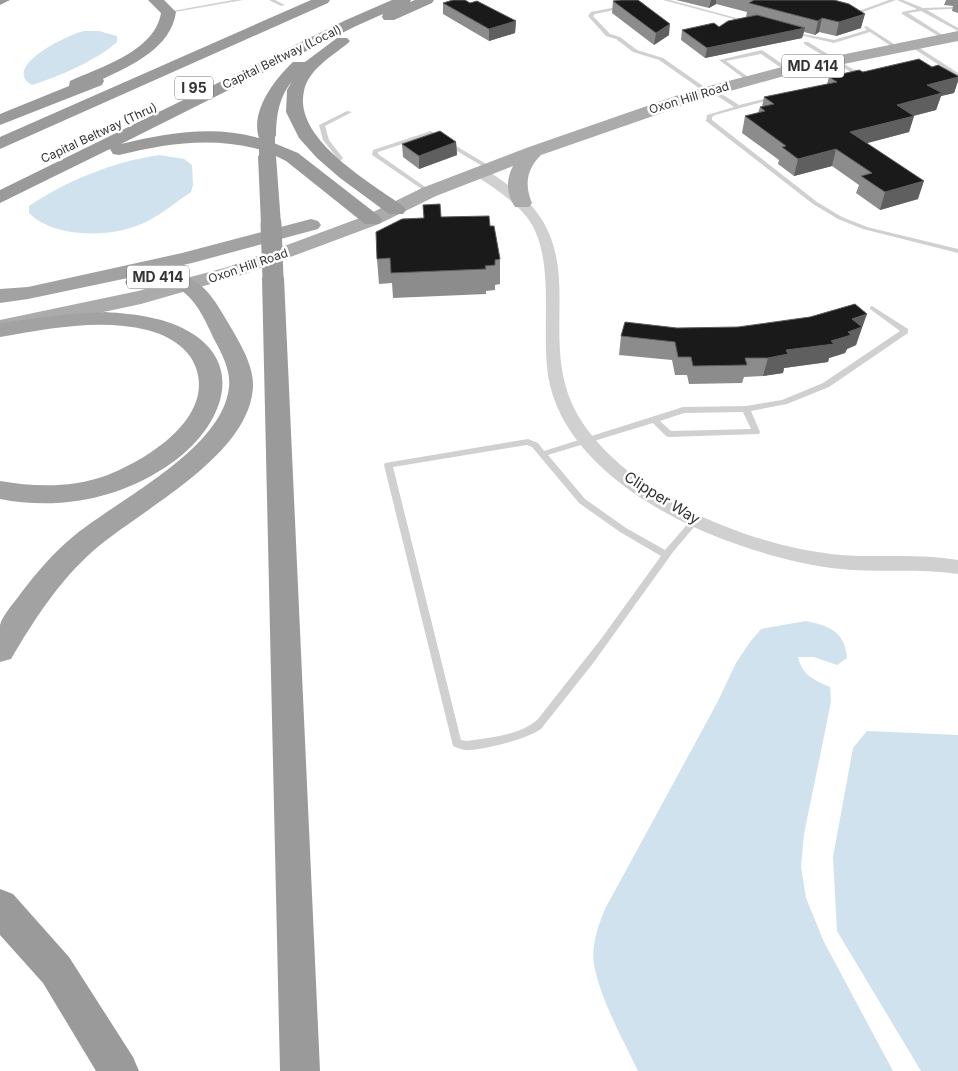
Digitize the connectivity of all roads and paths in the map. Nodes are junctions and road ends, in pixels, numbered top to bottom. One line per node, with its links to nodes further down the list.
1 (155, 0): 16 (highway)
2 (241, 0): 16 (lane)
3 (323, 0): 42 (highway, I 95)
4 (390, 0): 46 (highway, Capital Beltway (Thru) / I 95)
5 (404, 0): 47 (highway, Capital Beltway (Local) / I 95)
6 (427, 0): 22 (highway)
7 (665, 0): 20 (lane)
8 (881, 0): 12 (lane)
9 (894, 0): 12 (lane)
10 (899, 0): 15 (lane)
11 (284, 2): 38 (highway)
12 (888, 2): 18 (lane)
13 (642, 3): 36 (lane)
14 (951, 8): 15 (lane)
15 (922, 9): 25 (lane); 25 (lane)
16 (169, 12): 38 (highway)
17 (839, 13): 18 (lane)
18 (848, 15): 19 (lane)
19 (856, 20)
20 (751, 22)
21 (864, 25): 23 (lane)
22 (362, 29): 44 (highway); 72 (highway, bridge)
23 (871, 30): 24 (lane); 27 (lane)
24 (790, 32)
25 (954, 35): 27 (main road, Oxon Hill Road / MD 414)
26 (806, 43): 28 (lane)
27 (906, 47): 28 (main road, Oxon Hill Road / MD 414); 33 (lane)
28 (835, 62): 29 (main road, Oxon Hill Road / MD 414); 32 (lane)
29 (789, 71): 35 (main road, Oxon Hill Road / MD 414); 35 (lane)
30 (944, 74): 33 (lane)
31 (869, 75): 32 (lane)
32 (861, 76): 34 (lane)
33 (958, 76)
34 (852, 79)
35 (749, 80): 36 (main road, Oxon Hill Road / MD 414)
36 (712, 90): 39 (lane); 43 (main road, Oxon Hill Road / MD 414)
37 (785, 95): 39 (lane)
38 (41, 102): 41 (highway)
39 (738, 106): 54 (lane)
40 (349, 112): 44 (lane)
41 (0, 120)
42 (0, 144)
43 (535, 151): 45 (main road, Oxon Hill Road / MD 414); 50 (main road)
44 (334, 164): 51 (highway)
45 (486, 171): 48 (main road, Oxon Hill Road / MD 414); 48 (lane); 50 (street, Clipper Way)
46 (0, 180)
47 (28, 183): 49 (highway, Capital Beltway (Local) / I 95); 52 (highway)
48 (429, 192): 51 (main road, Oxon Hill Road / MD 414)
49 (0, 196)
50 (522, 202): 63 (street, Clipper Way)
51 (390, 206): 52 (main road, Oxon Hill Road / MD 414)
52 (365, 214): 53 (main road, Oxon Hill Road / MD 414); 56 (main road, Oxon Hill Road / MD 414)
53 (311, 225): 55 (main road, Oxon Hill Road / MD 414); 57 (highway)
54 (958, 251)
55 (136, 282): 56 (highway); 59 (main road, Oxon Hill Road / MD 414)
56 (191, 284): 60 (main road, Oxon Hill Road / MD 414); 69 (highway)
57 (0, 296)
58 (872, 308): 61 (lane)
59 (0, 312)
60 (0, 328): 65 (highway)
61 (746, 410): 62 (lane); 62 (lane)
62 (654, 420): 63 (lane)
63 (588, 440): 64 (lane); 66 (street, Clipper Way)
64 (542, 454): 67 (lane); 67 (lane)
65 (0, 490)
66 (695, 521): 67 (lane); 68 (street, Clipper Way)
67 (667, 555)
68 (958, 567)
69 (0, 650)
70 (5, 911): 71 (highway)
71 (119, 1071)
72 (300, 1071)

